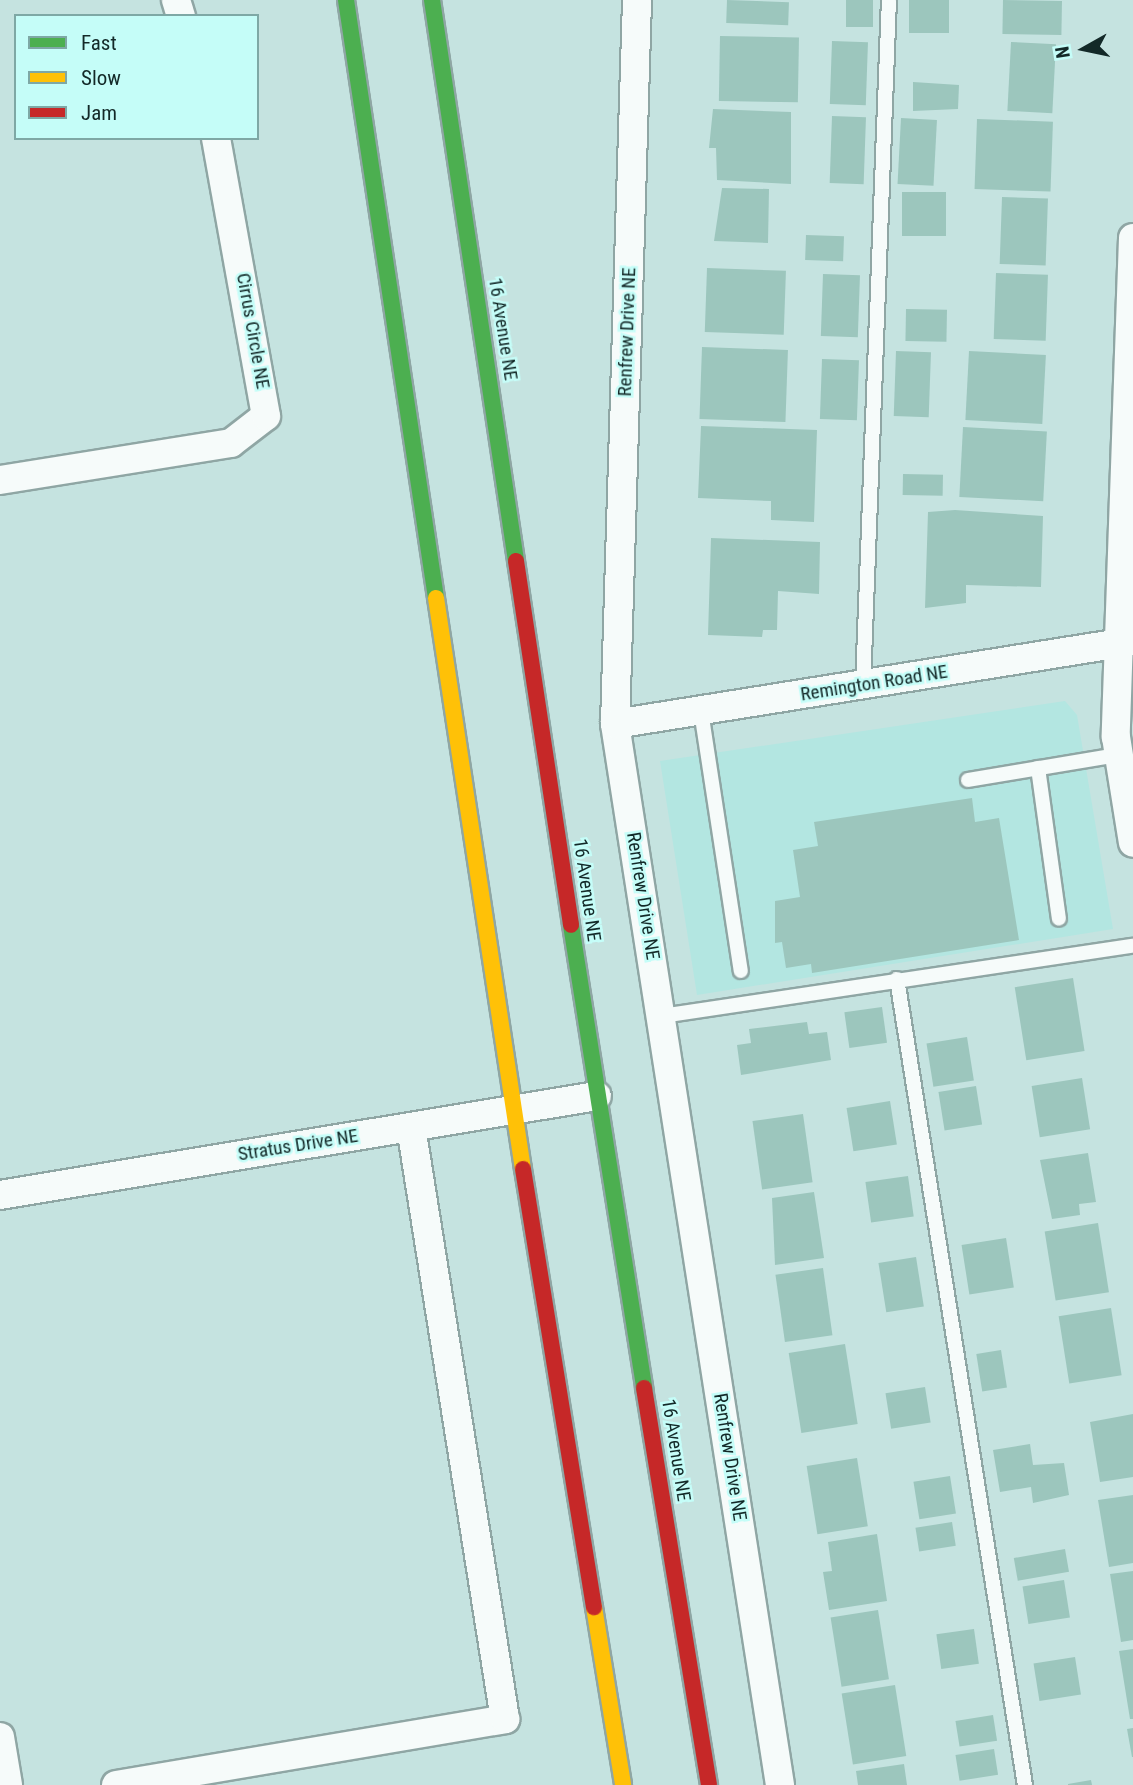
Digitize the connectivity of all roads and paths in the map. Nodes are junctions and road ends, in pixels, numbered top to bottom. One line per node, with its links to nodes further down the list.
1 (346, 0): 22 (highway)
2 (432, 0): 21 (highway, 16 Avenue NE)
3 (638, 0): 11 (street, Renfrew Drive NE)
4 (890, 0): 9 (lane)
5 (216, 140): 7 (street, Cirrus Circle NE)
6 (1133, 238): 8 (street)
7 (0, 480)
8 (1126, 642): 9 (street, Remington Road NE); 12 (street)
9 (863, 685): 10 (street, Remington Road NE)
10 (701, 711): 11 (street, Remington Road NE); 18 (lane)
11 (615, 724): 20 (street, Renfrew Drive NE)
12 (1118, 755): 13 (lane); 15 (street)
13 (1038, 768): 14 (lane); 16 (lane)
14 (968, 780)
15 (1133, 844)
16 (1059, 919)
17 (1133, 946): 19 (lane)
18 (741, 971)
19 (897, 979): 20 (lane); 31 (lane)
20 (662, 1016): 30 (street, Renfrew Drive NE)
21 (597, 1096): 22 (street, Stratus Drive NE); 29 (highway, 16 Avenue NE)
22 (513, 1110): 23 (street, Stratus Drive NE); 28 (highway)
23 (411, 1127): 24 (street, Stratus Drive NE); 27 (street)
24 (0, 1195)
25 (0, 1737): 26 (street)
26 (8, 1785)
27 (116, 1785)
28 (623, 1785)
29 (709, 1785)
30 (780, 1785)
31 (1025, 1785)

